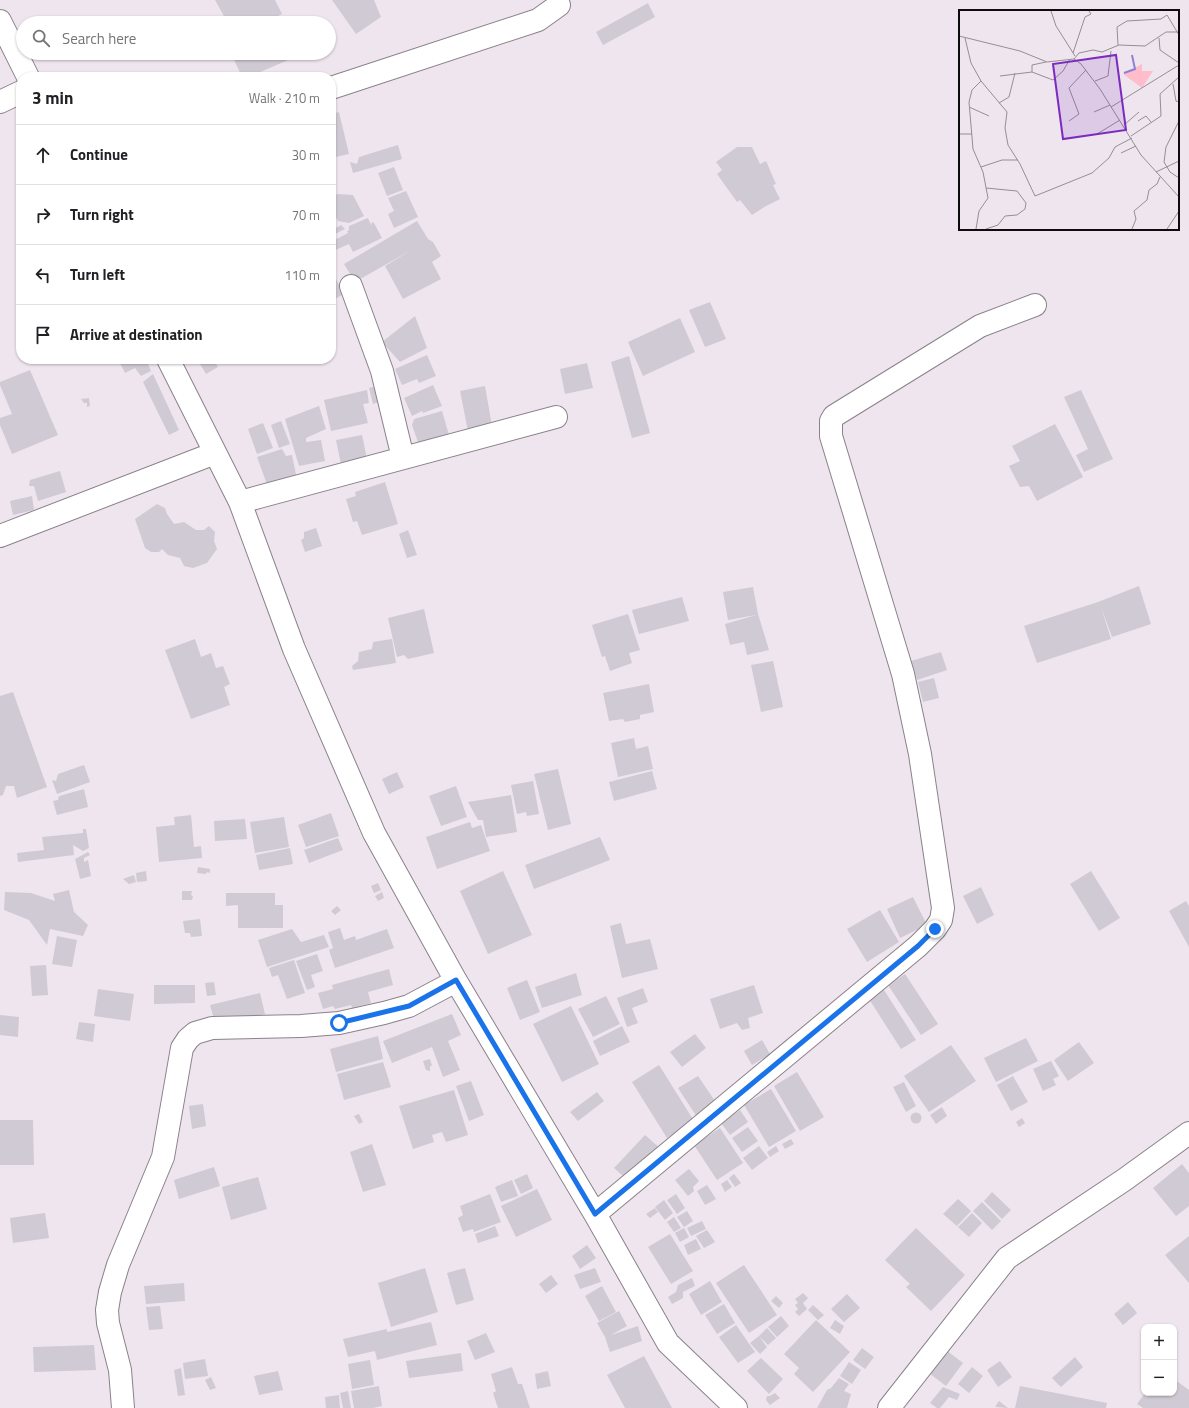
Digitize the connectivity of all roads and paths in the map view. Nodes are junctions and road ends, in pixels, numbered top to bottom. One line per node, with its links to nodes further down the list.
1 (559, 5): 6 (street)
2 (0, 21): 3 (street)
3 (16, 53)
4 (20, 60): 5 (street)
5 (26, 72)
6 (336, 86)
7 (16, 94): 8 (street)
8 (0, 102)
9 (351, 286): 14 (street)
10 (1035, 305): 19 (street)
11 (170, 364): 13 (street)
12 (556, 417): 14 (street)
13 (215, 453): 15 (street); 16 (street)
14 (403, 458): 15 (street)
15 (240, 502): 17 (street)
16 (0, 536)
17 (456, 980): 19 (street); 20 (street)
18 (1189, 1133): 22 (street)
19 (595, 1214): 21 (street)
20 (123, 1408)
21 (736, 1408)
22 (889, 1408)

